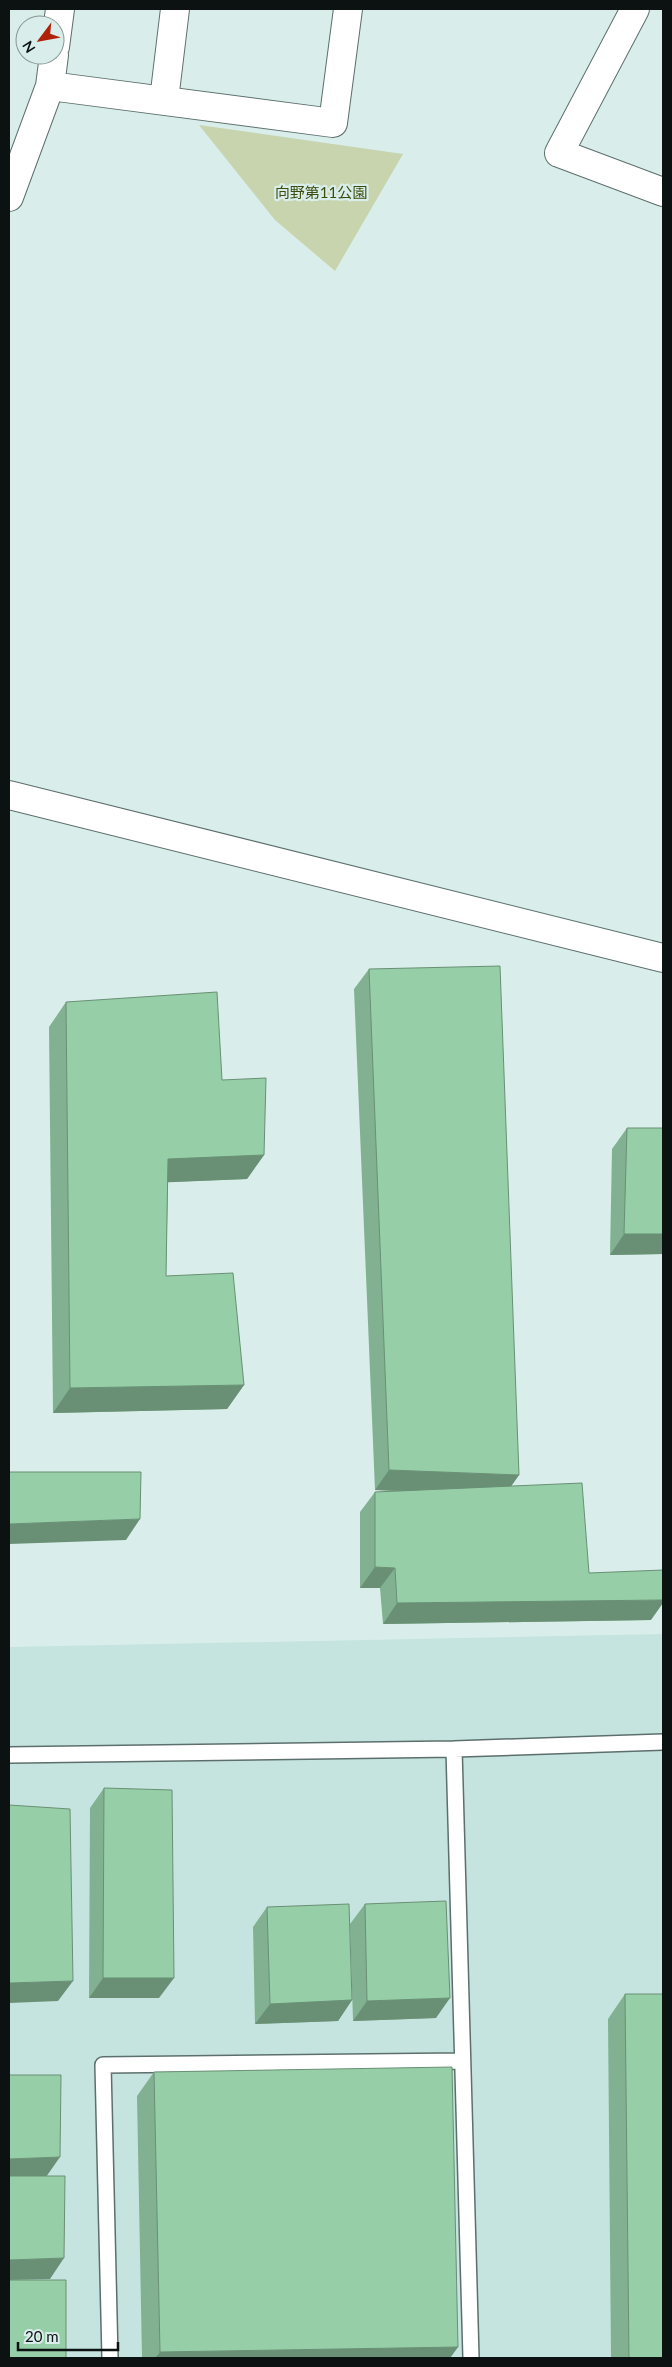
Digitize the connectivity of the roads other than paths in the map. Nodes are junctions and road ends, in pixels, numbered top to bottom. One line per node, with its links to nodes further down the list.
1 (175, 9): 6 (street)
2 (348, 9): 6 (street)
3 (635, 9): 7 (street)
4 (53, 65): 5 (street)
5 (50, 86): 6 (street); 8 (street)
6 (164, 100)
7 (663, 192)
8 (9, 197)
9 (9, 795): 10 (street)
10 (663, 958)
11 (663, 1742): 12 (lane)
12 (454, 1749): 13 (lane); 14 (lane)
13 (9, 1755)
14 (462, 2061): 15 (lane); 16 (lane)
15 (110, 2358)
16 (470, 2358)

